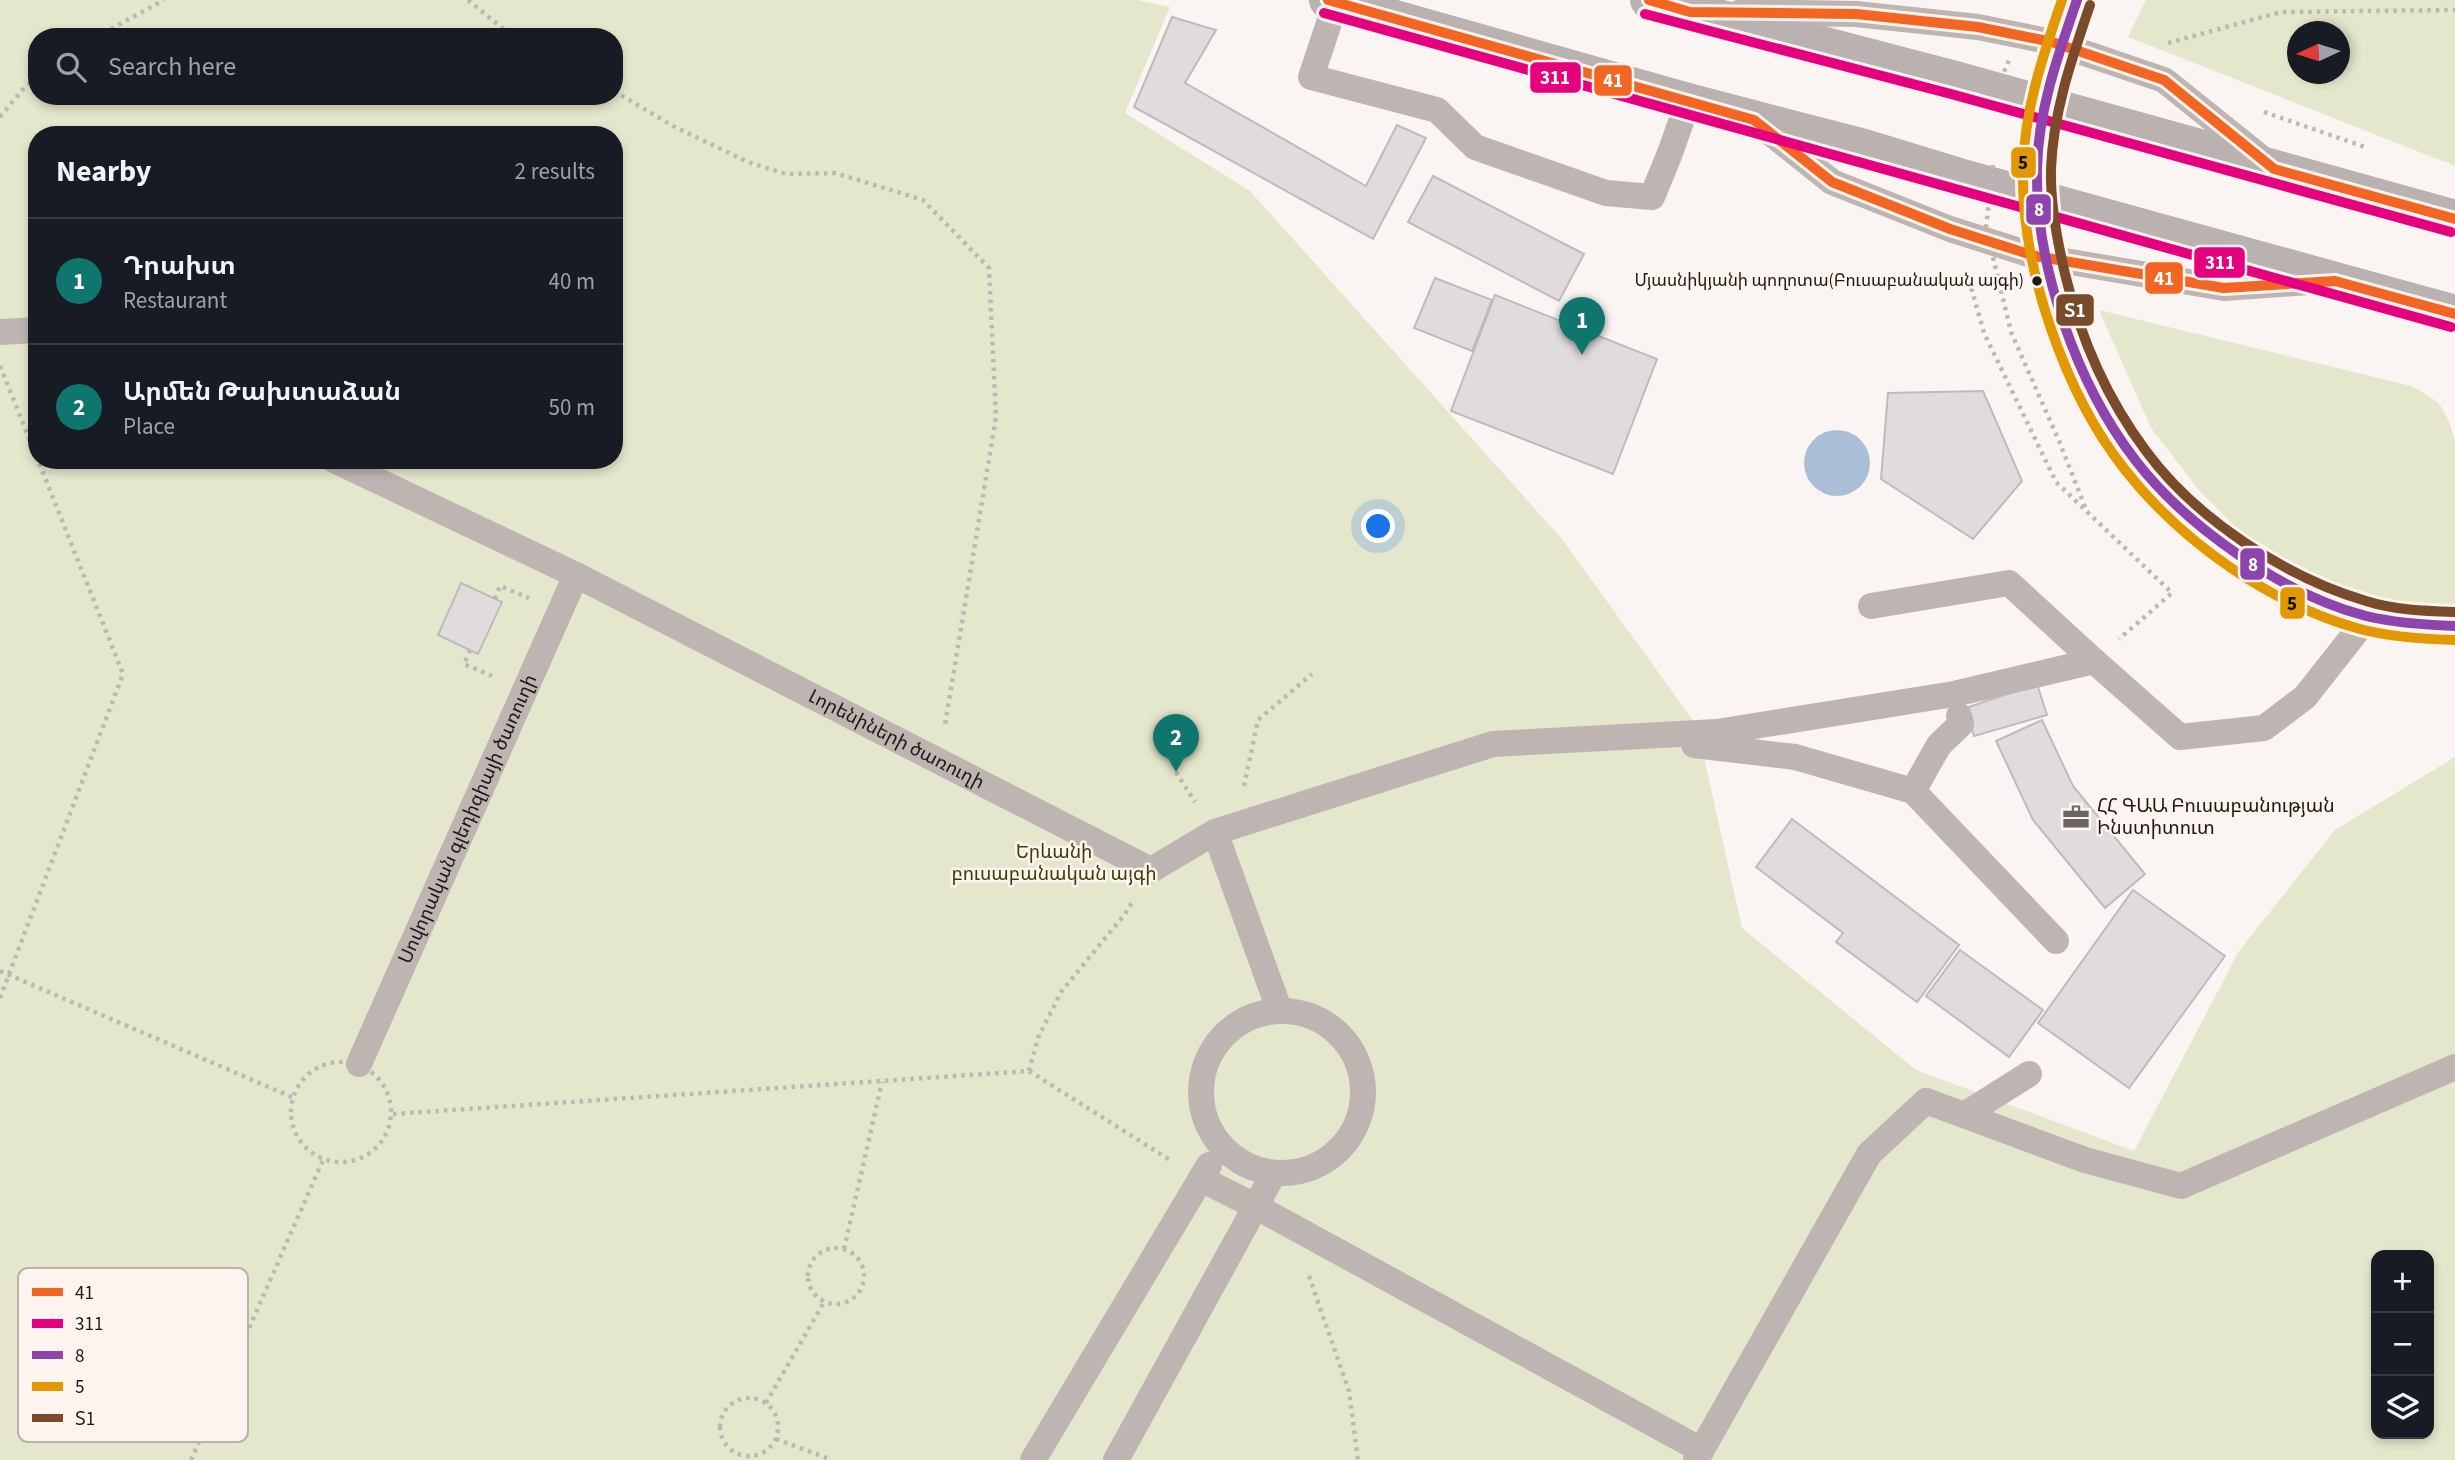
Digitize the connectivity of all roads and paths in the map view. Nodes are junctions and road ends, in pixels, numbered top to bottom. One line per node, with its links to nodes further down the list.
1 (164, 0): 8 (path)
2 (468, 0): 9 (path)
3 (1649, 0): 7 (highway)
4 (2077, 0): 29 (main road, bridge)
5 (1332, 1): 13 (highway); 13 (lane)
6 (2455, 10): 10 (path)
7 (1690, 12): 16 (highway); 16 (lane)
8 (113, 28)
9 (502, 28)
10 (2155, 46)
11 (28, 85): 14 (path)
12 (623, 96): 36 (path)
13 (1688, 103): 15 (highway)
14 (0, 117)
15 (1754, 120): 19 (highway); 19 (lane)
16 (2274, 169): 17 (highway)
17 (2455, 219)
18 (1969, 279): 31 (path)
19 (2335, 281): 20 (highway)
20 (2455, 314)
21 (28, 330): 22 (lane)
22 (0, 332)
23 (0, 366): 24 (path)
24 (28, 436)
25 (41, 469): 43 (path)
26 (353, 469): 27 (lane, Լորենիների ծառուղի)
27 (576, 575): 36 (lane, Լորենիների ծառուղի); 46 (lane, Սովորական գլեդիզիայի ծառուղի)
28 (1871, 606): 32 (lane)
29 (2368, 617): 30 (main road); 32 (lane)
30 (2455, 626)
31 (2133, 627)
32 (2094, 661): 35 (lane)
33 (1312, 674): 39 (path)
34 (1959, 716): 38 (lane)
35 (1624, 737): 38 (lane); 39 (lane)
36 (939, 761): 40 (lane, Լորենիների ծառուղի)
37 (1176, 772): 39 (path)
38 (1913, 791): 41 (lane)
39 (1217, 822): 40 (lane); 45 (lane)
40 (1151, 870): 48 (path)
41 (2056, 941)
42 (0, 971): 43 (path)
43 (9, 975): 44 (path); 51 (path)
44 (0, 998)
45 (1279, 1009): 54 (lane); 56 (lane)
46 (359, 1064): 51 (path); 52 (path)
47 (2455, 1067): 53 (lane)
48 (1029, 1071): 50 (path); 57 (path)
49 (2029, 1073): 53 (lane)
50 (882, 1082): 52 (path); 60 (path)
51 (294, 1098): 55 (path)
52 (393, 1114): 55 (path)
53 (1964, 1115): 67 (lane)
54 (1220, 1145): 56 (lane); 57 (lane)
55 (323, 1160): 62 (path)
56 (1273, 1173): 58 (lane)
57 (1200, 1179): 58 (lane); 71 (lane)
58 (1255, 1206): 59 (lane); 72 (lane)
59 (1291, 1226): 67 (lane); 73 (path)
60 (844, 1249): 61 (path); 61 (path)
61 (824, 1302): 63 (path)
62 (248, 1330)
63 (766, 1403): 64 (path); 66 (path)
64 (776, 1439): 66 (path); 70 (path)
65 (199, 1442): 68 (path)
66 (739, 1454): 69 (path)
67 (1699, 1455)
68 (191, 1460)
69 (736, 1460)
70 (832, 1460)
71 (1033, 1460)
72 (1116, 1460)
73 (1358, 1460)

